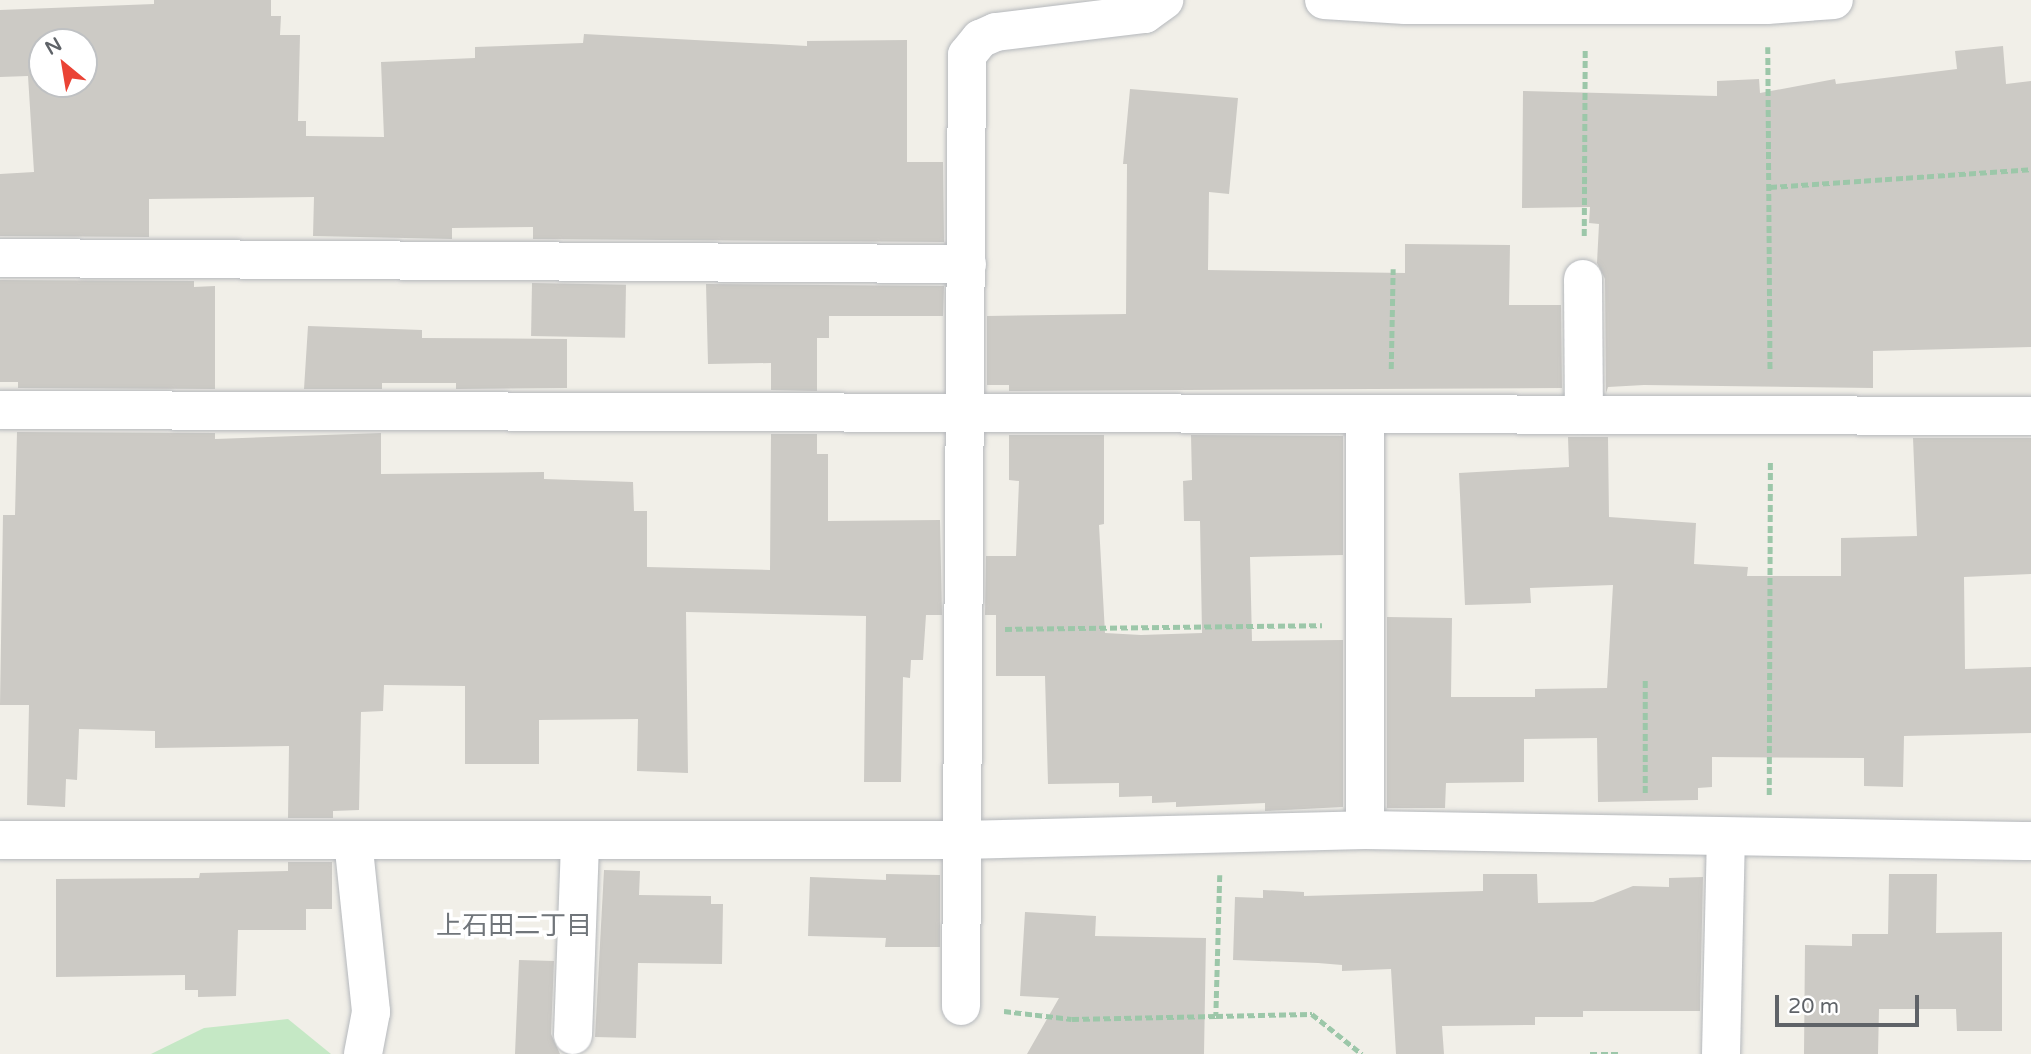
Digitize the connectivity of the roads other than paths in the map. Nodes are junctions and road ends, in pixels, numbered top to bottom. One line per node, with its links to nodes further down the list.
1 (1164, 0): 5 (street)
2 (1324, 0): 3 (street)
3 (1834, 0)
4 (0, 258): 5 (street)
5 (967, 264): 10 (street)
6 (1583, 279): 9 (street)
7 (0, 410): 10 (street)
8 (1378, 414): 9 (street); 10 (street); 12 (street)
9 (1584, 415): 11 (street)
10 (964, 416): 16 (street)
11 (2031, 416)
12 (1365, 830): 13 (street); 16 (street)
13 (1726, 839): 18 (street); 22 (street)
14 (0, 840): 15 (street)
15 (353, 840): 17 (street); 21 (street)
16 (961, 840): 17 (street); 19 (street)
17 (580, 841): 20 (street)
18 (2031, 841)
19 (961, 1006)
20 (573, 1035)
21 (363, 1054)
22 (1721, 1054)

